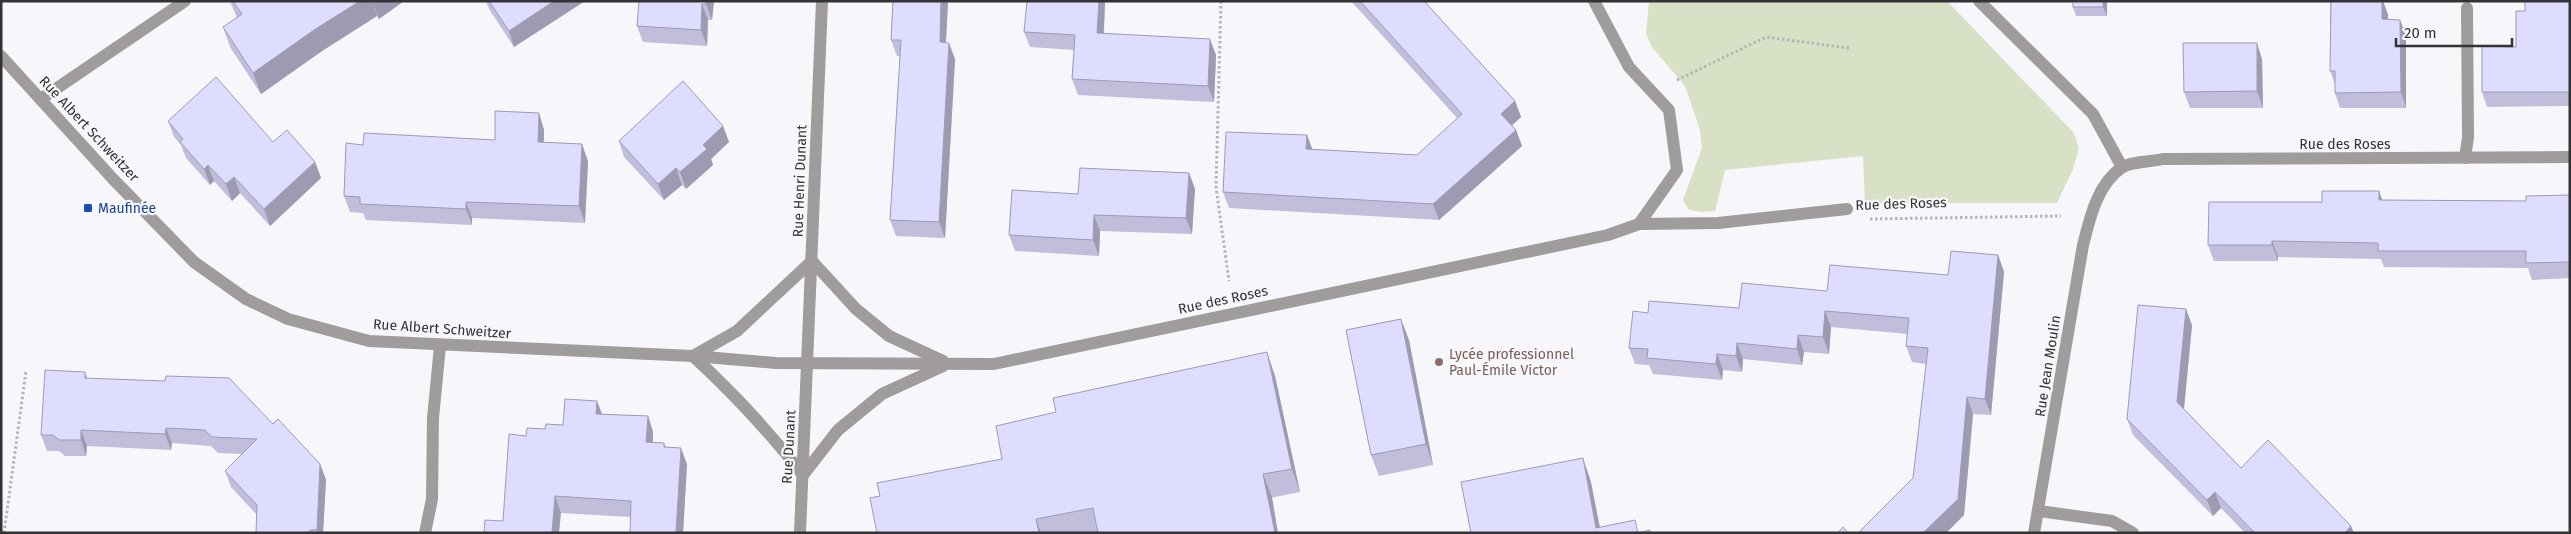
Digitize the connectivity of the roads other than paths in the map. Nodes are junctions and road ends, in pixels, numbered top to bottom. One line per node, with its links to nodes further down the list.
1 (185, 1): 7 (street)
2 (822, 1): 13 (street, Rue Henri Dunant)
3 (1594, 1): 12 (street)
4 (1980, 1): 10 (street)
5 (2467, 8): 8 (street)
6 (1, 56): 7 (street, Rue Albert Schweitzer)
7 (41, 99): 14 (street, Rue Albert Schweitzer)
8 (2465, 158): 9 (street, Rue des Roses); 10 (street, Rue des Roses)
9 (2570, 158)
10 (2122, 167): 19 (street, Rue Jean Moulin)
11 (1848, 209): 12 (street, Rue des Roses)
12 (1639, 224): 17 (street, Rue des Roses)
13 (812, 261): 15 (street); 16 (street, Rue Henri Dunant); 17 (street)
14 (440, 346): 15 (street, Rue Albert Schweitzer); 20 (street)
15 (693, 356): 16 (street, Rue Albert Schweitzer); 18 (street)
16 (808, 362): 17 (street, Rue des Roses); 18 (street, Rue Dunant)
17 (947, 364): 18 (street)
18 (803, 474): 21 (street, Rue Dunant)
19 (2039, 511): 22 (street, Rue Jean Moulin); 23 (street)
20 (425, 533)
21 (800, 533)
22 (2034, 533)
23 (2133, 533)

